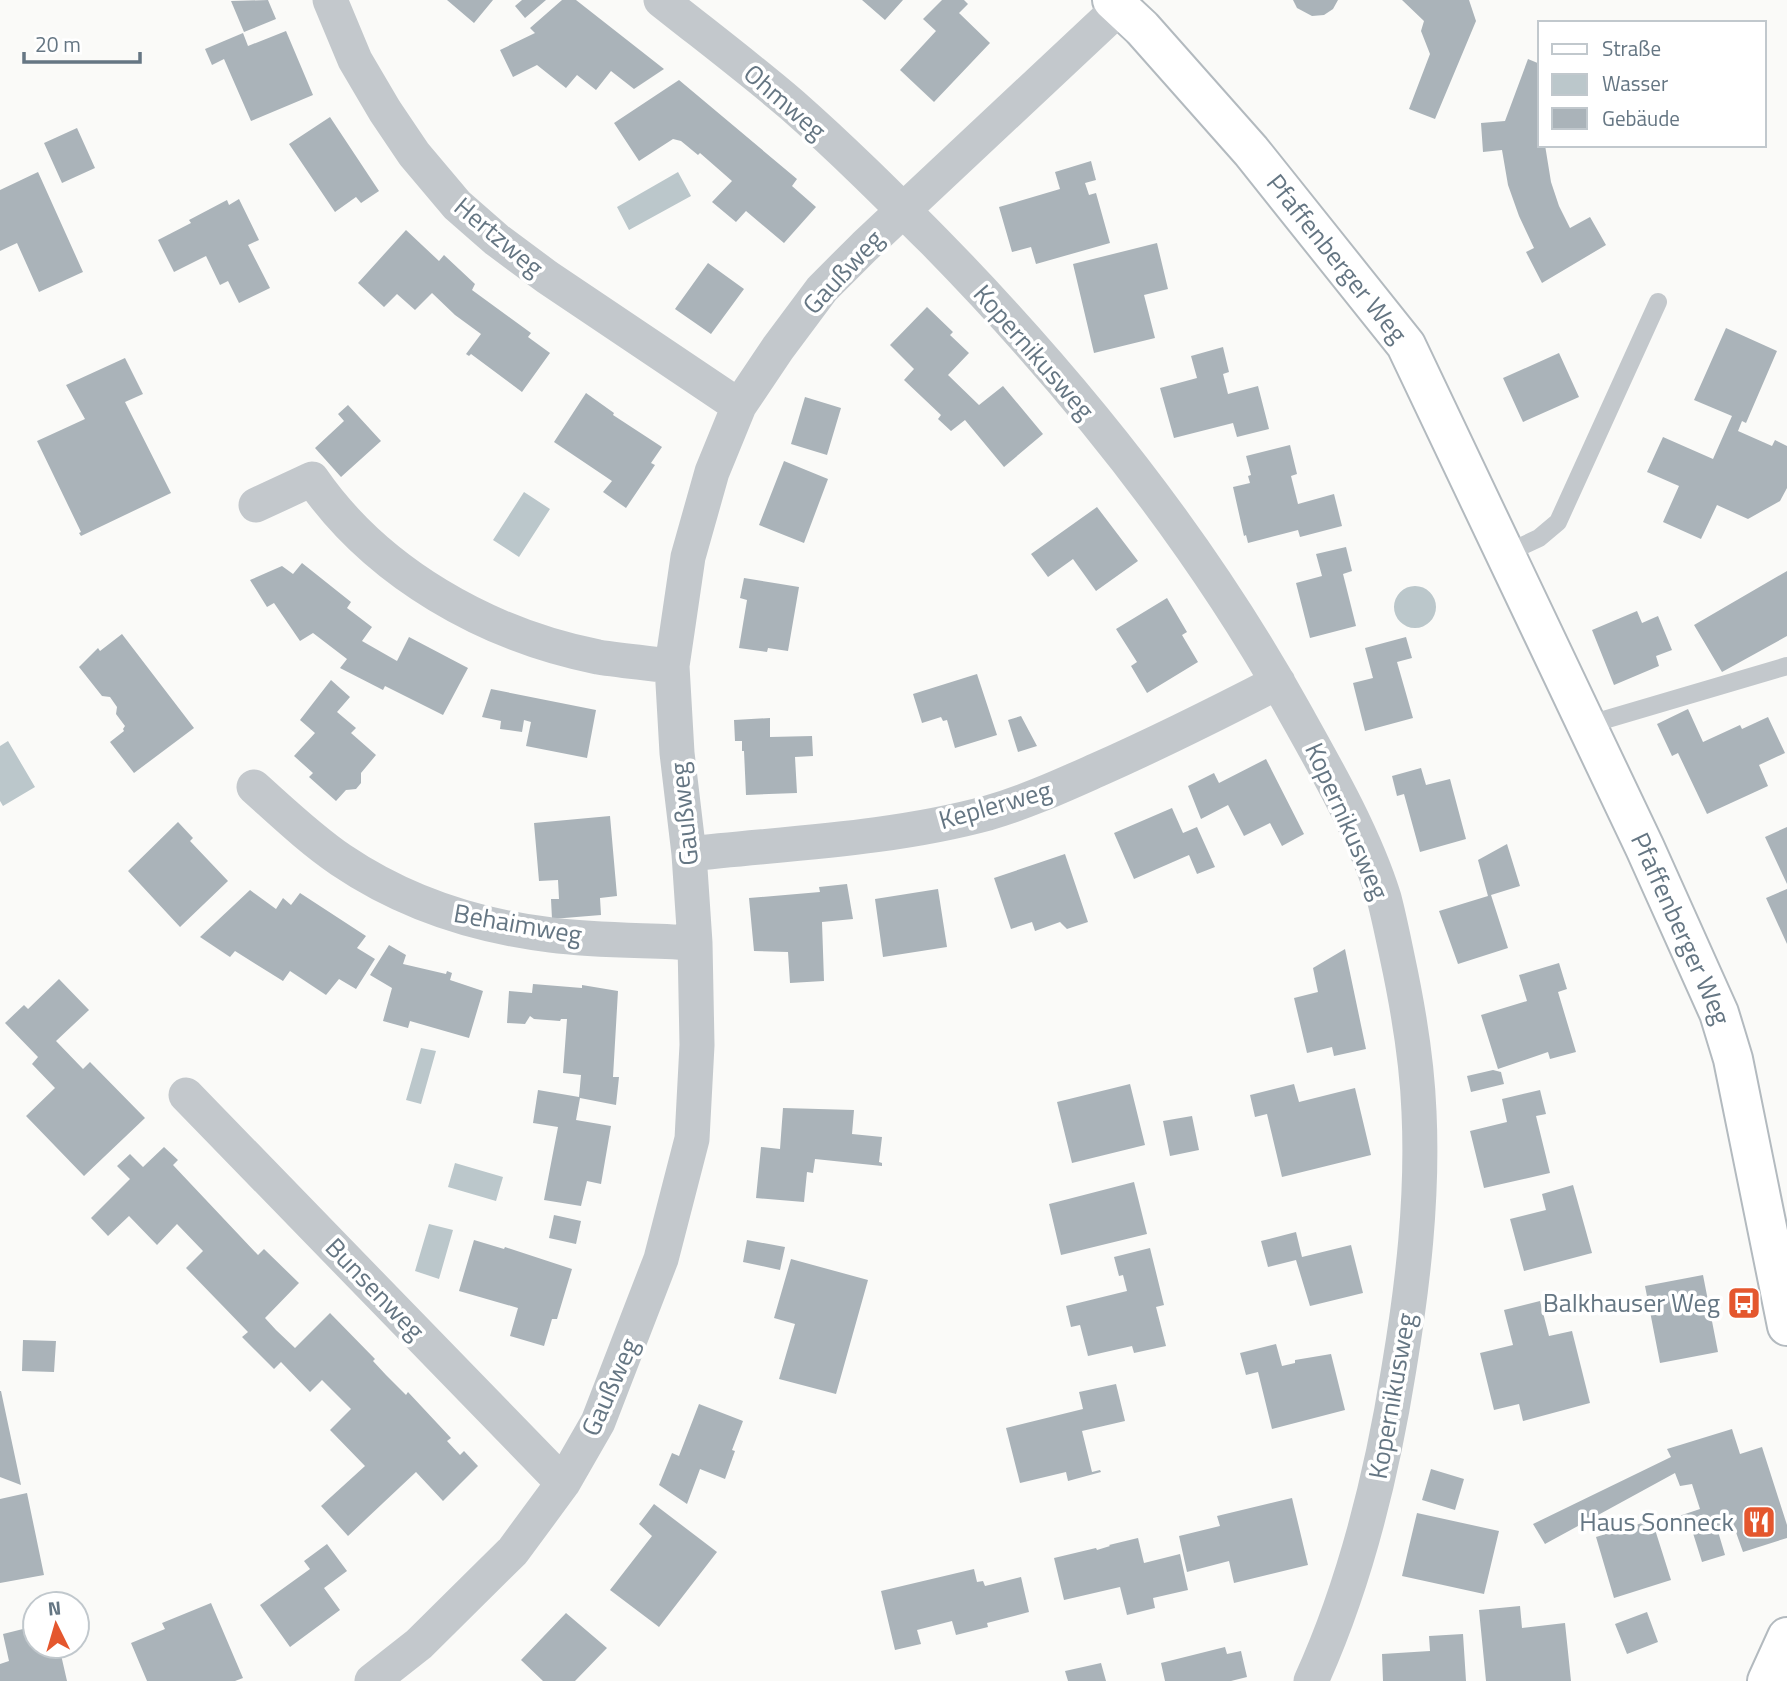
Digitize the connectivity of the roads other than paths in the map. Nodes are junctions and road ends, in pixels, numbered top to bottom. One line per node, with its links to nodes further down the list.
1 (330, 0): 6 (street, Hertzweg)
2 (661, 0): 4 (street, Ohmweg)
3 (1116, 4): 4 (street, Gaußweg); 8 (main road, Pfaffenberger Weg)
4 (903, 210): 6 (street, Gaußweg); 11 (street, Kopernikusweg)
5 (1658, 302): 8 (lane)
6 (739, 406): 9 (street, Gaußweg)
7 (256, 505): 9 (street)
8 (1505, 554): 12 (main road, Pfaffenberger Weg)
9 (673, 666): 14 (street, Gaußweg)
10 (1787, 666): 12 (lane)
11 (1278, 682): 14 (street, Keplerweg); 21 (street, Kopernikusweg)
12 (1587, 725): 17 (main road, Pfaffenberger Weg)
13 (254, 787): 15 (street, Behaimweg)
14 (689, 855): 15 (street, Gaußweg)
15 (695, 943): 18 (street, Gaußweg)
16 (186, 1095): 18 (street, Bunsenweg)
17 (1787, 1326)
18 (563, 1483): 20 (street, Gaußweg)
19 (1787, 1637): 22 (main road)
20 (372, 1681)
21 (1311, 1681)
22 (1768, 1681)

